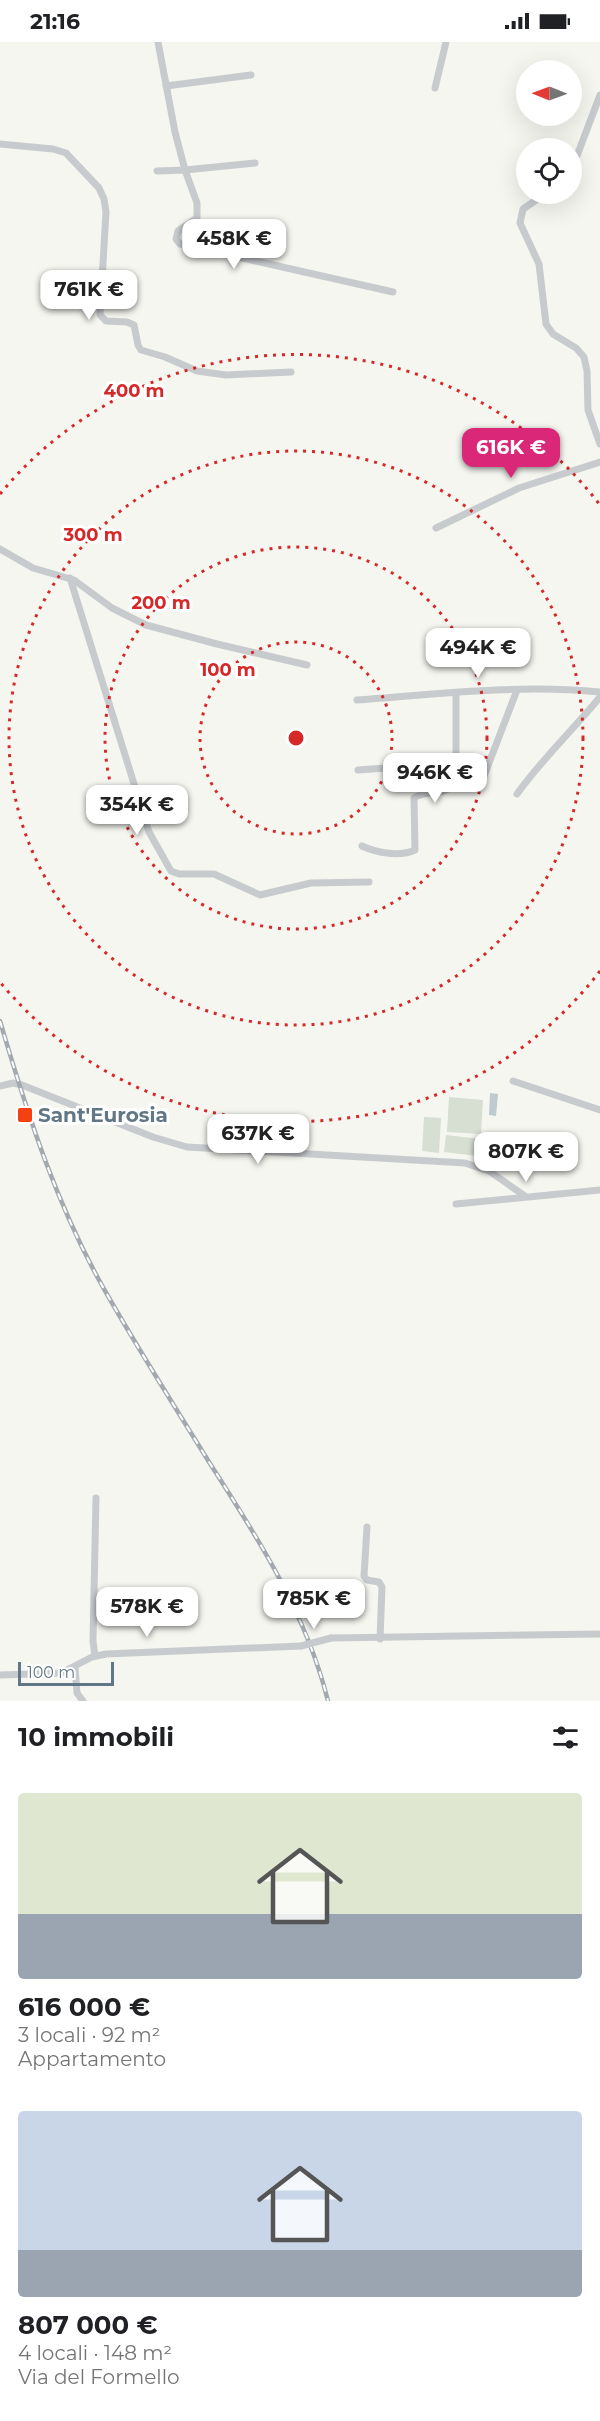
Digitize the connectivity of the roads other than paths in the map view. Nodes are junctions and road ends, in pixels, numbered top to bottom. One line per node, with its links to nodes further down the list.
1 (158, 42): 4 (street)
2 (446, 42): 5 (street)
3 (250, 75): 4 (street)
4 (166, 86): 10 (street)
5 (435, 88)
6 (600, 95): 7 (street)
7 (582, 143)
8 (0, 144): 14 (street)
9 (255, 163): 10 (street)
10 (185, 170): 11 (street); 13 (street)
11 (157, 171)
12 (530, 204): 15 (street)
13 (393, 292)
14 (291, 372)
15 (600, 444)
16 (600, 462): 17 (street)
17 (436, 528)
18 (0, 549): 19 (street)
19 (70, 578): 20 (street); 31 (street)
20 (307, 665)
21 (517, 690): 22 (street); 23 (street); 28 (street)
22 (600, 692)
23 (456, 693): 25 (street); 26 (street)
24 (600, 697): 29 (street)
25 (357, 700)
26 (456, 763): 27 (street); 30 (street)
27 (358, 770)
28 (484, 776)
29 (517, 794)
30 (362, 846)
31 (369, 882)
32 (513, 1081): 34 (street)
33 (0, 1086): 36 (street)
34 (600, 1110)
35 (600, 1190): 36 (street)
36 (525, 1196): 37 (street)
37 (456, 1204)
38 (96, 1498): 42 (street)
39 (367, 1527): 41 (street)
40 (600, 1634): 41 (street)
41 (380, 1639): 42 (street, bridge)
42 (95, 1656): 43 (street)
43 (75, 1667): 44 (street); 45 (street)
44 (0, 1675)
45 (83, 1701)

